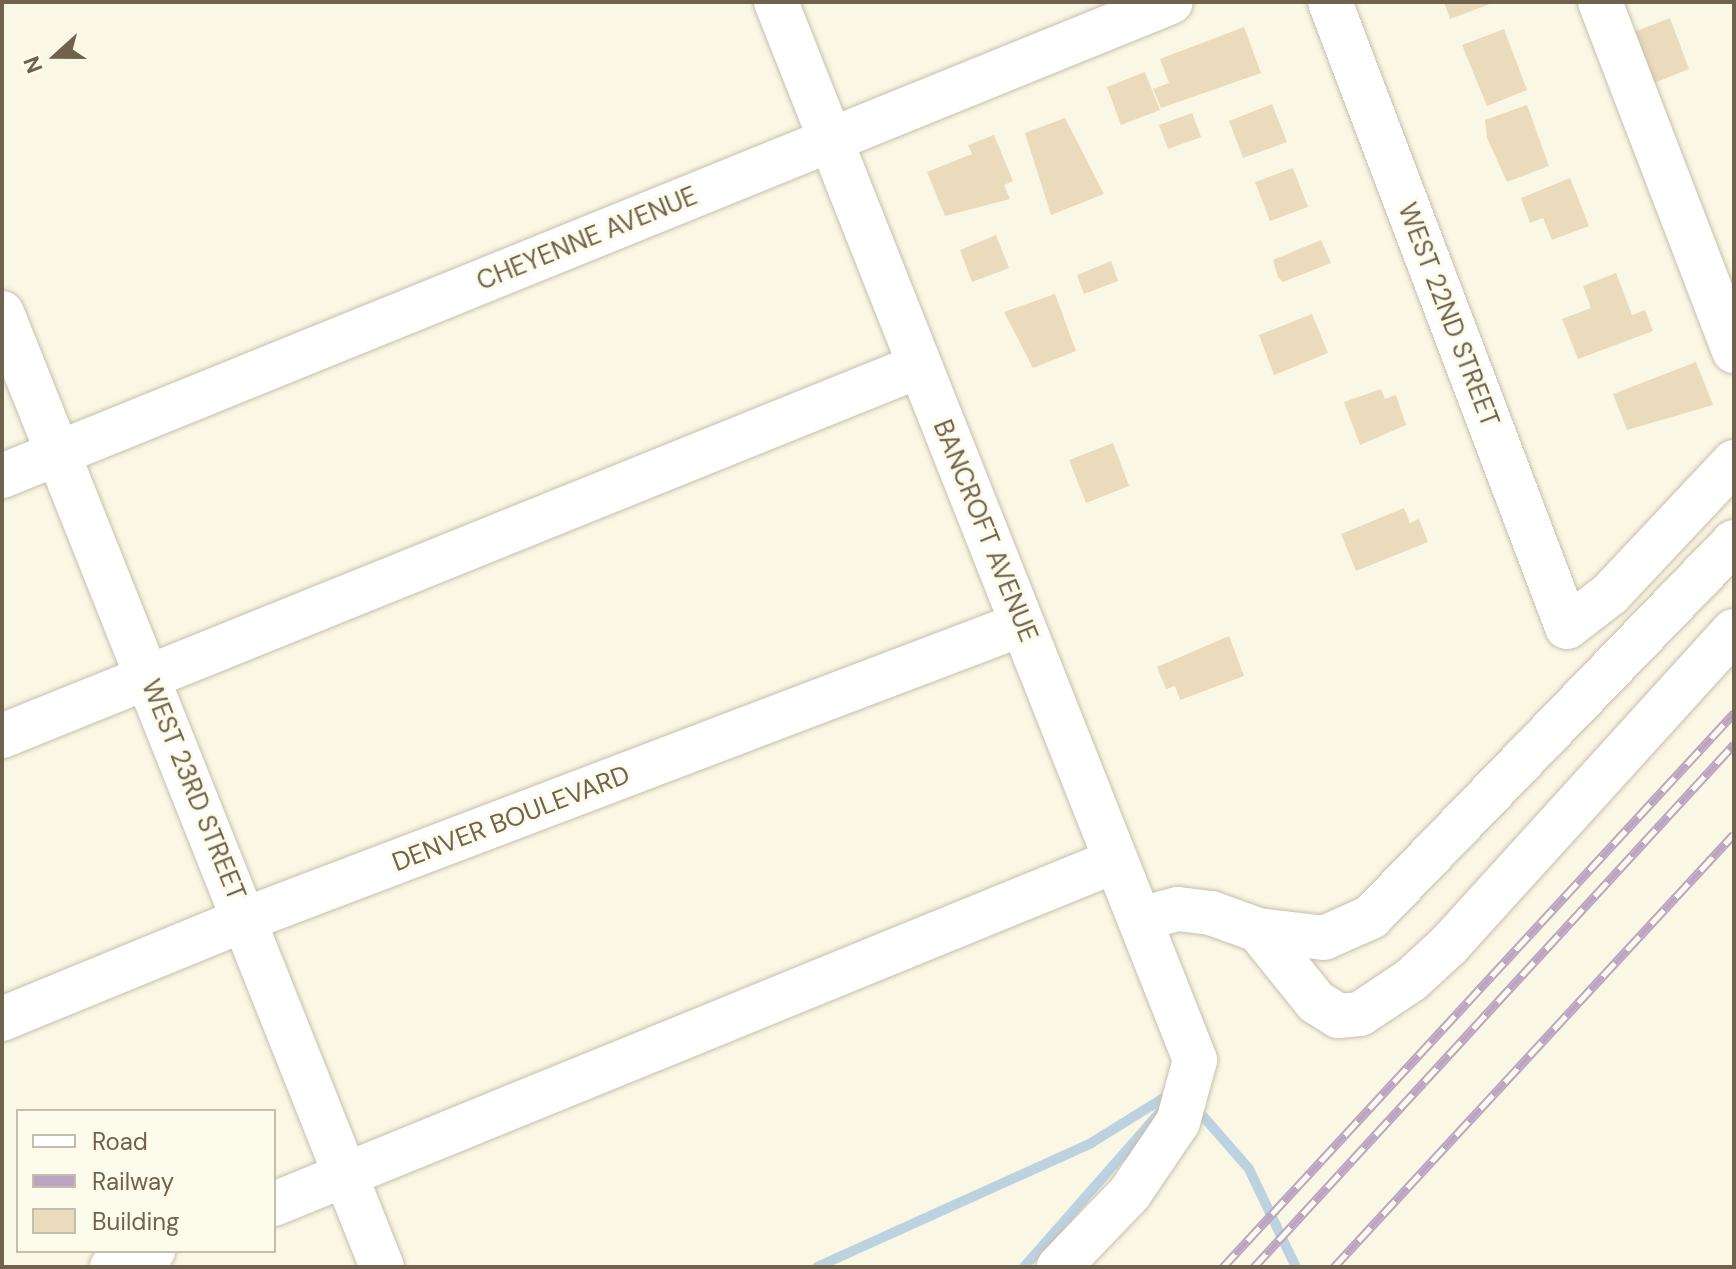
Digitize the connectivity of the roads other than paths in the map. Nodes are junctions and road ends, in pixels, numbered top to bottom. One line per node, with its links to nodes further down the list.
1 (776, 2): 5 (street, BANCROFT AVENUE)
2 (1171, 2): 5 (street, CHEYENNE AVENUE)
3 (1330, 2): 10 (street, WEST 22ND STREET)
4 (1600, 2): 7 (street)
5 (830, 140): 8 (street, BANCROFT AVENUE); 9 (street, CHEYENNE AVENUE)
6 (2, 313): 9 (street, WEST 23RD STREET)
7 (1734, 351)
8 (919, 366): 13 (street, BANCROFT AVENUE); 15 (street)
9 (56, 455): 11 (street, CHEYENNE AVENUE); 15 (street, WEST 23RD STREET)
10 (1734, 462)
11 (2, 476)
12 (1734, 542): 20 (street)
13 (1022, 624): 17 (street, BANCROFT AVENUE); 18 (street, DENVER BOULEVARD)
14 (1734, 631): 20 (street)
15 (148, 679): 16 (street); 18 (street, WEST 23RD STREET)
16 (2, 736)
17 (1115, 861): 19 (street, BANCROFT AVENUE); 22 (street)
18 (246, 919): 21 (street, DENVER BOULEVARD); 22 (street, WEST 23RD STREET)
19 (1140, 919): 20 (street); 27 (street, BANCROFT AVENUE)
20 (1258, 930)
21 (2, 1019)
22 (346, 1175): 23 (street); 26 (street, WEST 23RD STREET)
23 (276, 1203)
24 (148, 1253): 25 (street)
25 (112, 1267)
26 (382, 1267)
27 (1059, 1267)

